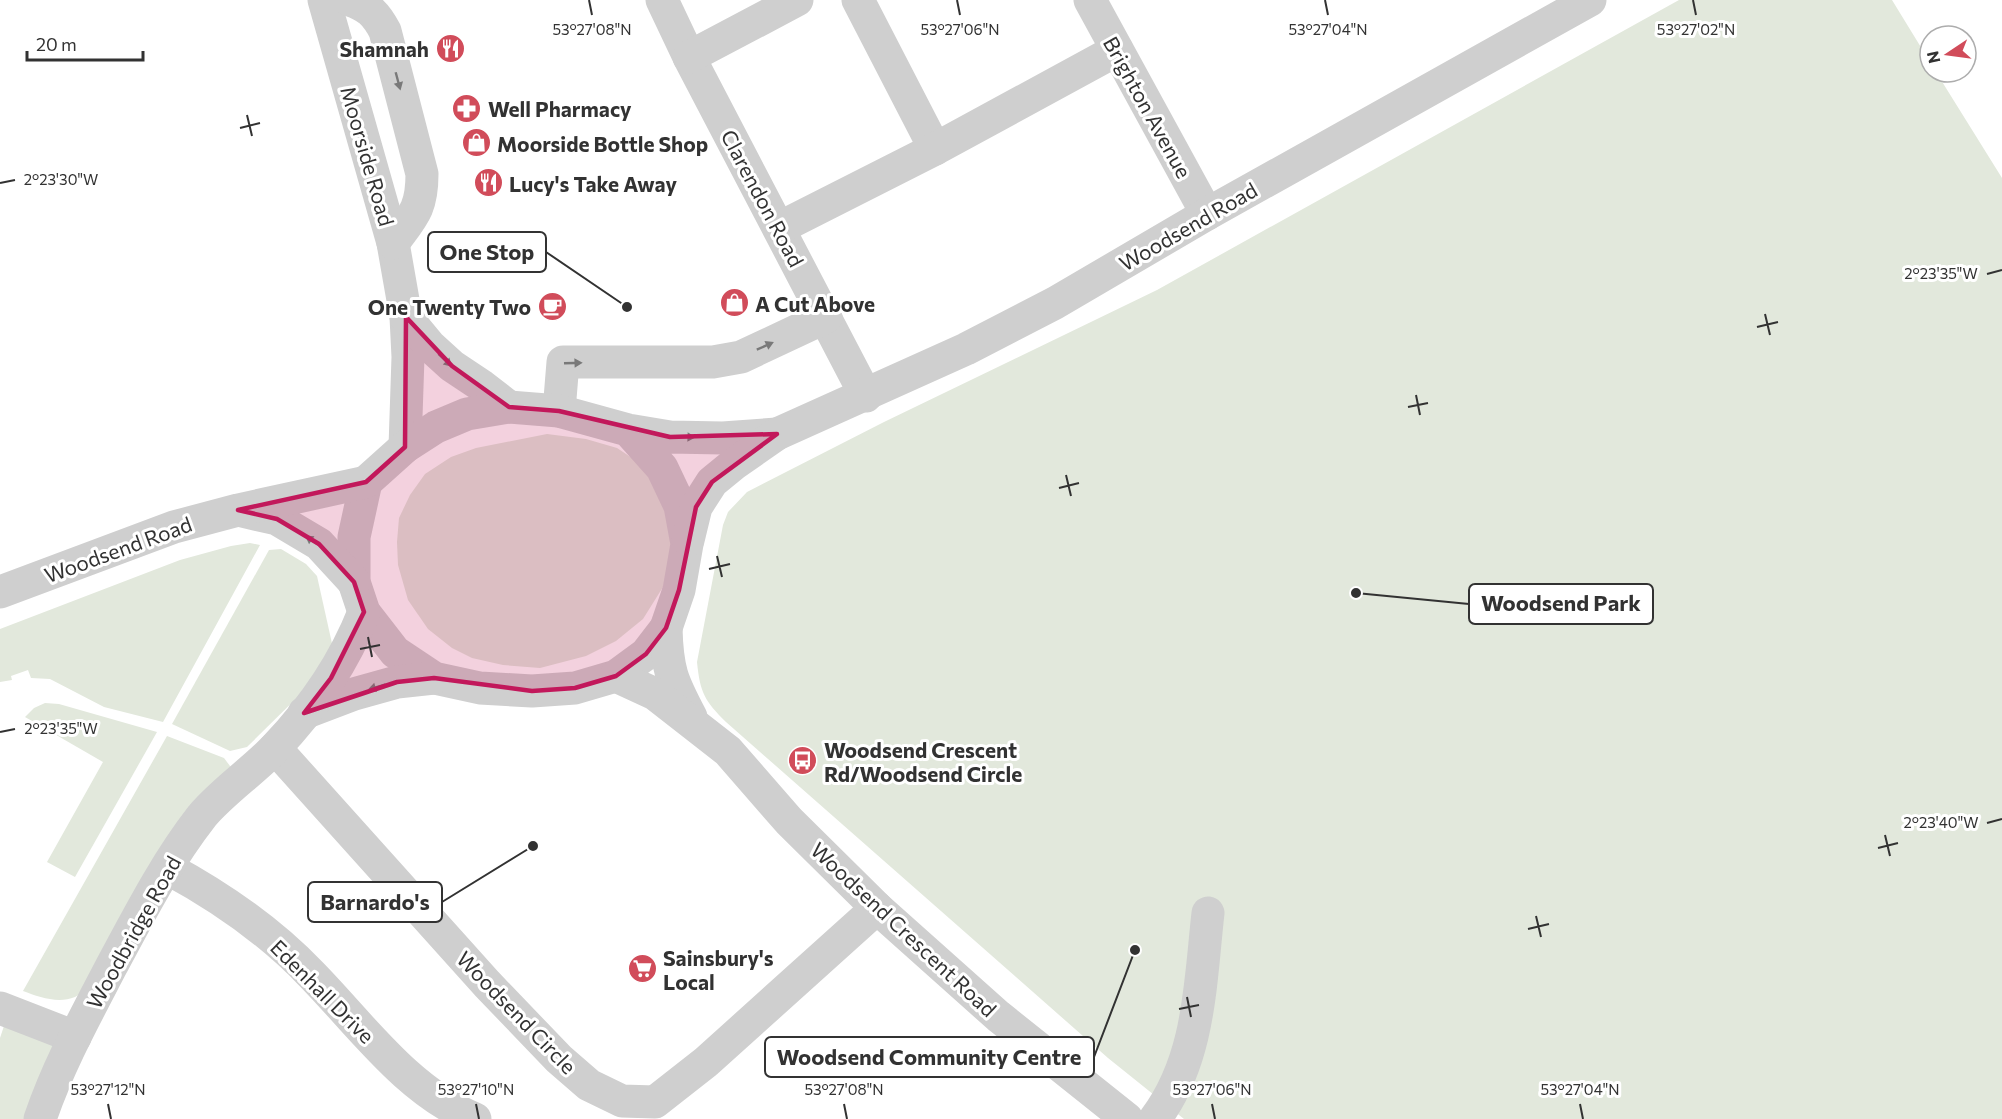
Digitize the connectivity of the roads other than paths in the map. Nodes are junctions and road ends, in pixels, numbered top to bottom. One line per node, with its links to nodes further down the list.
1 (324, 0): 13 (street, Moorside Road)
2 (350, 0): 13 (street, Moorside Road, one-way to 13)
3 (662, 0): 9 (street, Clarendon Road)
4 (797, 0): 9 (street)
5 (858, 0): 10 (street)
6 (1090, 0): 8 (street, Brighton Avenue)
7 (1590, 0): 11 (street, Woodsend Road)
8 (1117, 50): 10 (street); 11 (street, Brighton Avenue)
9 (689, 57): 12 (street, Clarendon Road)
10 (935, 149): 12 (street)
11 (1207, 214): 16 (street, Woodsend Road)
12 (779, 228): 15 (street, Clarendon Road)
13 (393, 243): 14 (street, Moorside Road)
14 (406, 317): 17 (street, Moorside Road, one-way to 17); 21 (street, Moorside Road)
15 (826, 317): 16 (street, Clarendon Road); 18 (street, one-way to 15)
16 (866, 396): 20 (street, Woodsend Road)
17 (509, 407): 18 (street); 21 (street)
18 (559, 411): 19 (street)
19 (628, 430): 20 (street, Woodsend Road, one-way to 20); 24 (street)
20 (777, 434): 24 (street, Woodsend Road)
21 (405, 447): 22 (street)
22 (366, 482): 23 (street, Woodsend Road); 26 (street)
23 (238, 510): 25 (street, Woodsend Road); 26 (street, Woodsend Road, one-way to 23)
24 (687, 544): 27 (street)
25 (0, 592)
26 (359, 597): 29 (street); 30 (street, Woodbridge Road)
27 (666, 628): 28 (street); 31 (street, Woodsend Crescent Road)
28 (616, 676): 29 (street); 31 (street, Woodsend Crescent Road)
29 (434, 678): 30 (street, Woodbridge Road, one-way to 30)
30 (304, 713): 32 (street, Woodbridge Road)
31 (694, 724): 34 (street, Woodsend Crescent Road)
32 (275, 748): 33 (street, Woodbridge Road); 34 (street, Woodsend Circle)
33 (167, 868): 37 (street, Woodbridge Road); 39 (street, Edenhall Drive)
34 (877, 908): 40 (street, Woodsend Crescent Road)
35 (1208, 913): 41 (street)
36 (0, 1008): 37 (street)
37 (75, 1037): 38 (street, Woodbridge Road)
38 (40, 1119)
39 (475, 1119)
40 (1126, 1119)
41 (1155, 1119)

